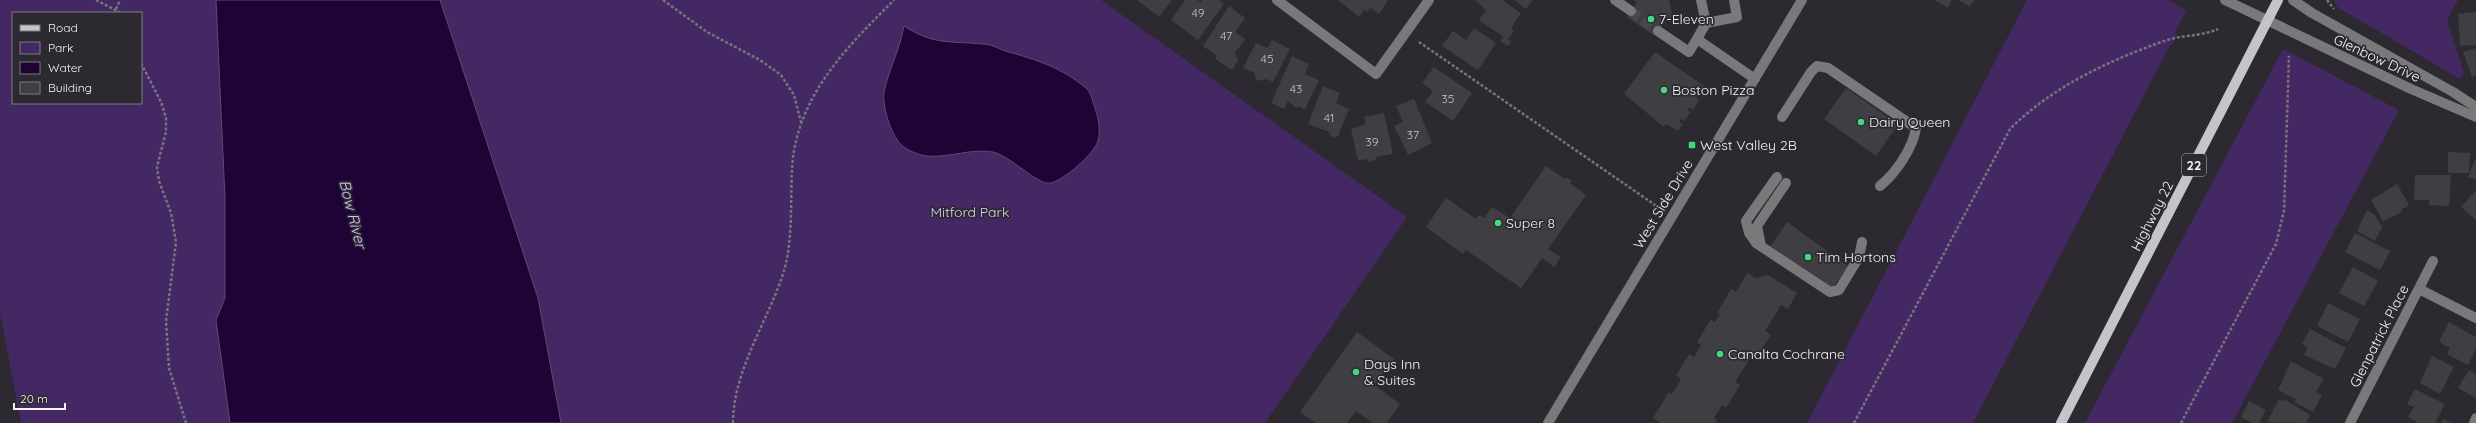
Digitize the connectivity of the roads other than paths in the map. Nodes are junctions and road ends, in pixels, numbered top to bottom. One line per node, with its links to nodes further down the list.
1 (1276, 0): 2 (street)
2 (1429, 0)
3 (1615, 0): 10 (street)
4 (1701, 0): 12 (street)
5 (1734, 0): 12 (street)
6 (2225, 0): 11 (street, Glenbow Drive)
7 (2278, 0): 11 (main road, Highway 22 / 22)
8 (2293, 0): 16 (street, Glenbow Drive)
9 (1798, 1): 15 (street, West Side Drive)
10 (1631, 11)
11 (2268, 21): 18 (street, Glenbow Drive); 29 (main road, Highway 22 / 22)
12 (1706, 23): 14 (street)
13 (1658, 31): 14 (street)
14 (1697, 38): 15 (street)
15 (1755, 79): 28 (street, West Side Drive)
16 (2476, 107)
17 (1782, 116): 21 (street)
18 (2476, 117)
19 (1777, 177): 23 (street)
20 (1786, 183): 23 (street)
21 (1880, 186)
22 (1862, 242): 23 (street)
23 (1761, 247)
24 (2433, 261): 25 (street, Glenpatrick Place)
25 (2419, 289): 26 (street); 30 (street, Glenpatrick Place)
26 (2476, 318)
27 (2476, 418): 31 (street)
28 (1548, 423)
29 (2061, 423)
30 (2350, 423)
31 (2474, 423)

